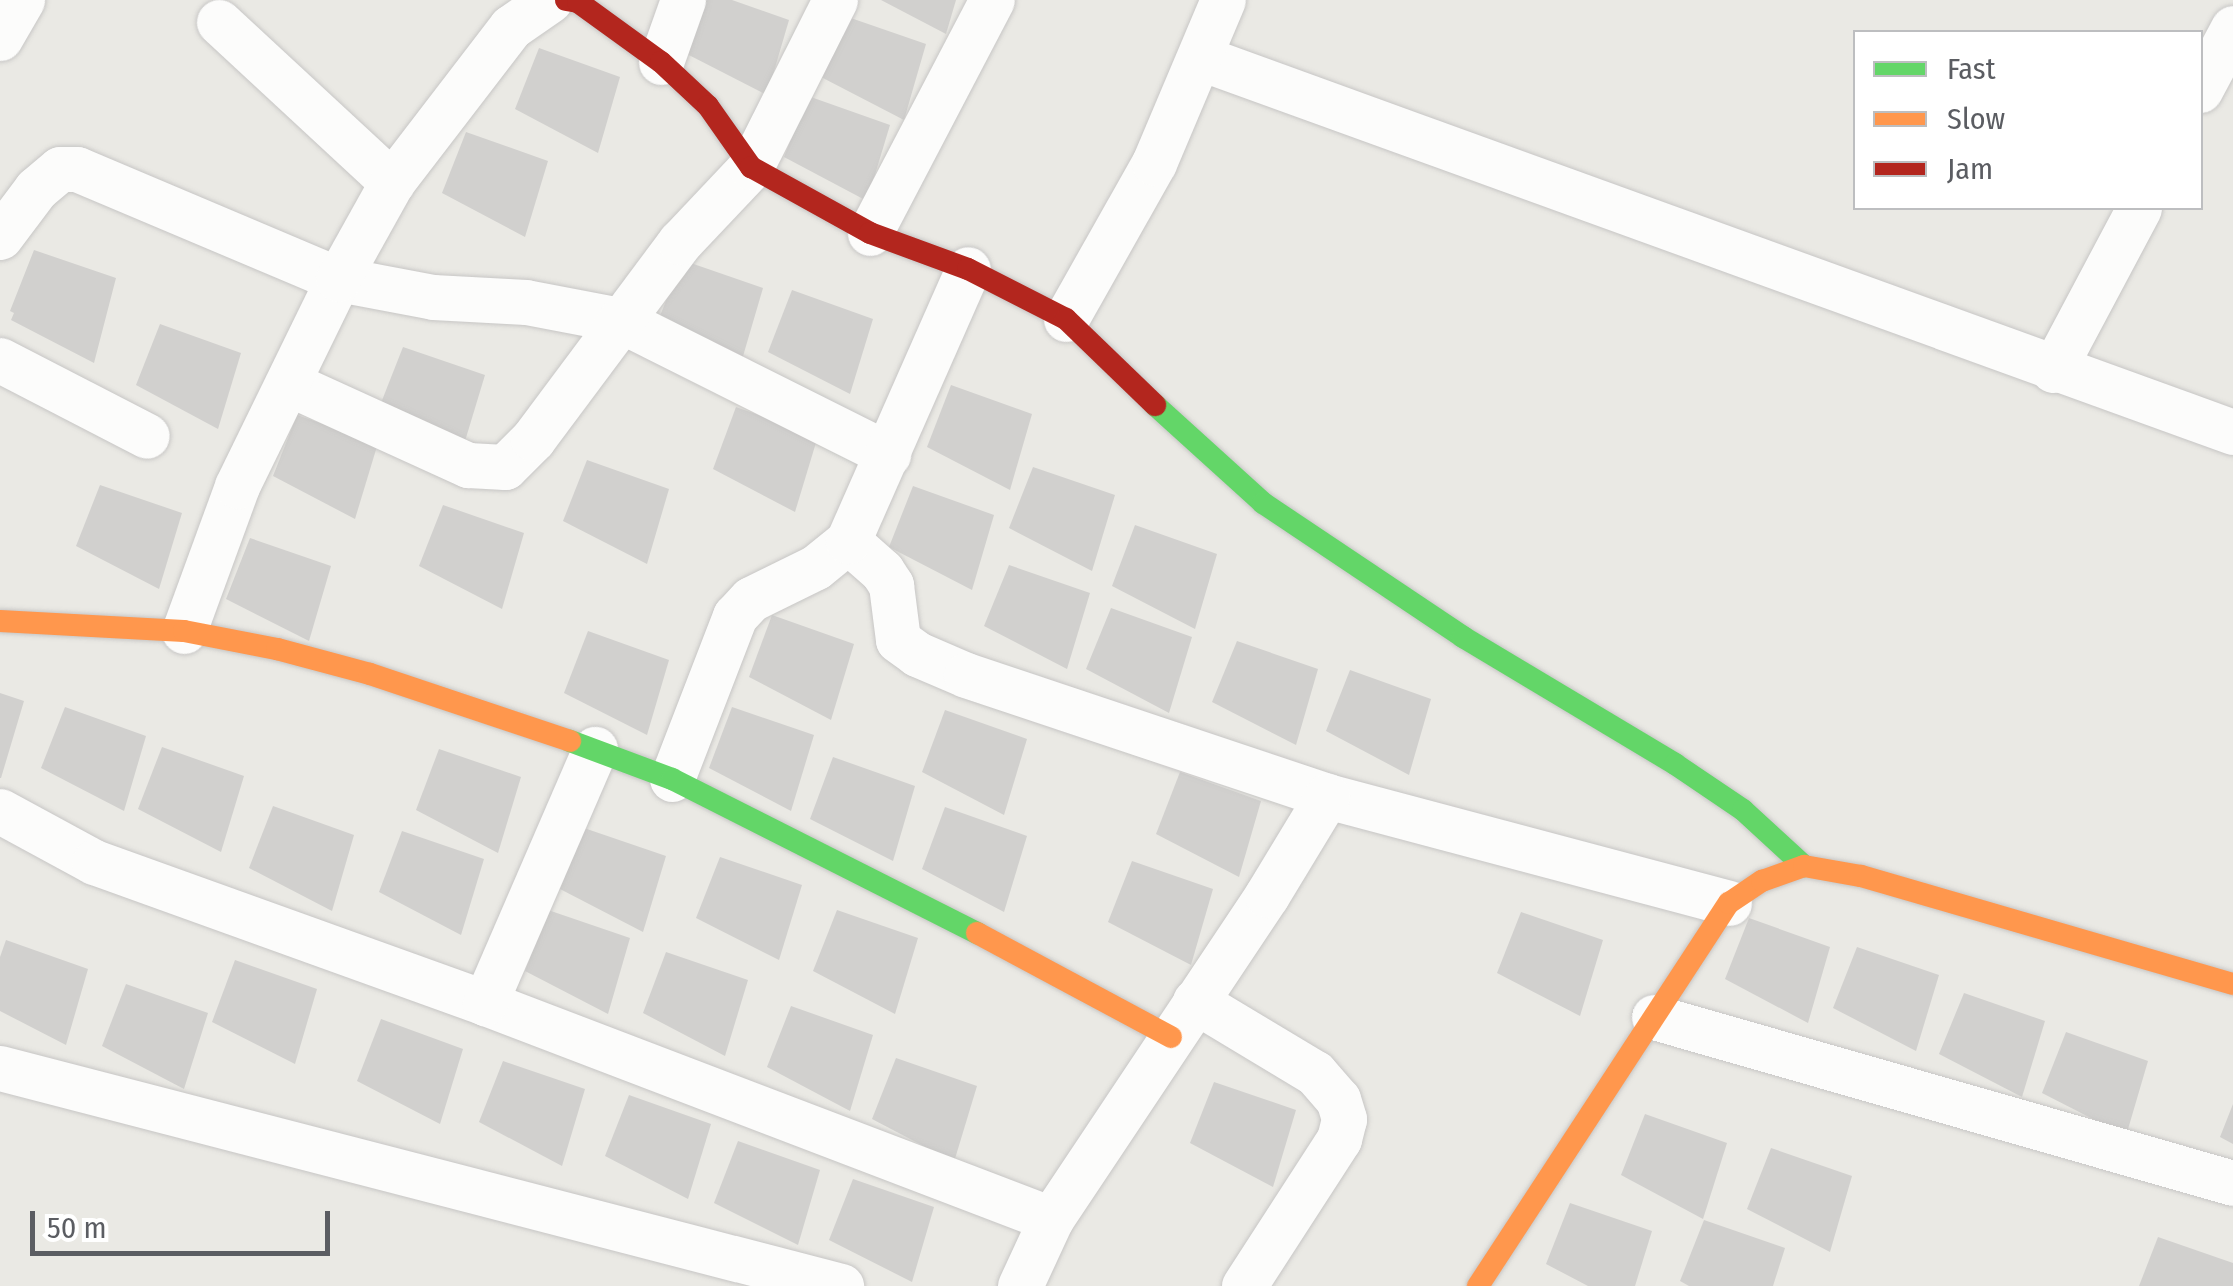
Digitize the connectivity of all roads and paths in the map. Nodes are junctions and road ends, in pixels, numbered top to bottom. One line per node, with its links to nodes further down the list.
1 (550, 0): 13 (street)
2 (566, 0): 10 (street)
3 (683, 0): 10 (street)
4 (835, 0): 12 (street)
5 (992, 0): 15 (street)
6 (1223, 0): 9 (street)
7 (219, 22): 13 (street)
8 (2233, 28): 11 (street)
9 (1200, 58): 19 (street); 22 (street)
10 (661, 62): 12 (street)
11 (2203, 84)
12 (752, 166): 15 (street); 20 (street)
13 (392, 182): 18 (street)
14 (2138, 210): 22 (street)
15 (870, 233): 17 (street)
16 (0, 237): 18 (street)
17 (968, 269): 19 (street); 26 (street)
18 (338, 279): 20 (street); 23 (street)
19 (1066, 319): 34 (street)
20 (620, 320): 23 (street); 26 (street)
21 (0, 360): 25 (street)
22 (2054, 370): 24 (street)
23 (290, 384): 29 (street)
24 (2233, 432)
25 (147, 436)
26 (888, 454): 27 (street)
27 (848, 541): 31 (street); 32 (street)
28 (0, 621): 29 (street)
29 (184, 631): 30 (street)
30 (595, 750): 31 (street); 37 (street)
31 (672, 779): 39 (street)
32 (1327, 796): 35 (street); 39 (street)
33 (0, 811): 37 (street)
34 (1804, 866): 35 (street); 36 (street)
35 (1729, 903): 38 (street)
36 (2233, 984)
37 (485, 1003): 42 (street)
38 (1654, 1017): 41 (street); 46 (street)
39 (1183, 1019): 42 (street); 45 (street)
40 (0, 1068): 43 (street)
41 (2233, 1184)
42 (1051, 1219): 44 (street)
43 (841, 1286)
44 (1020, 1286)
45 (1244, 1286)
46 (1478, 1286)

